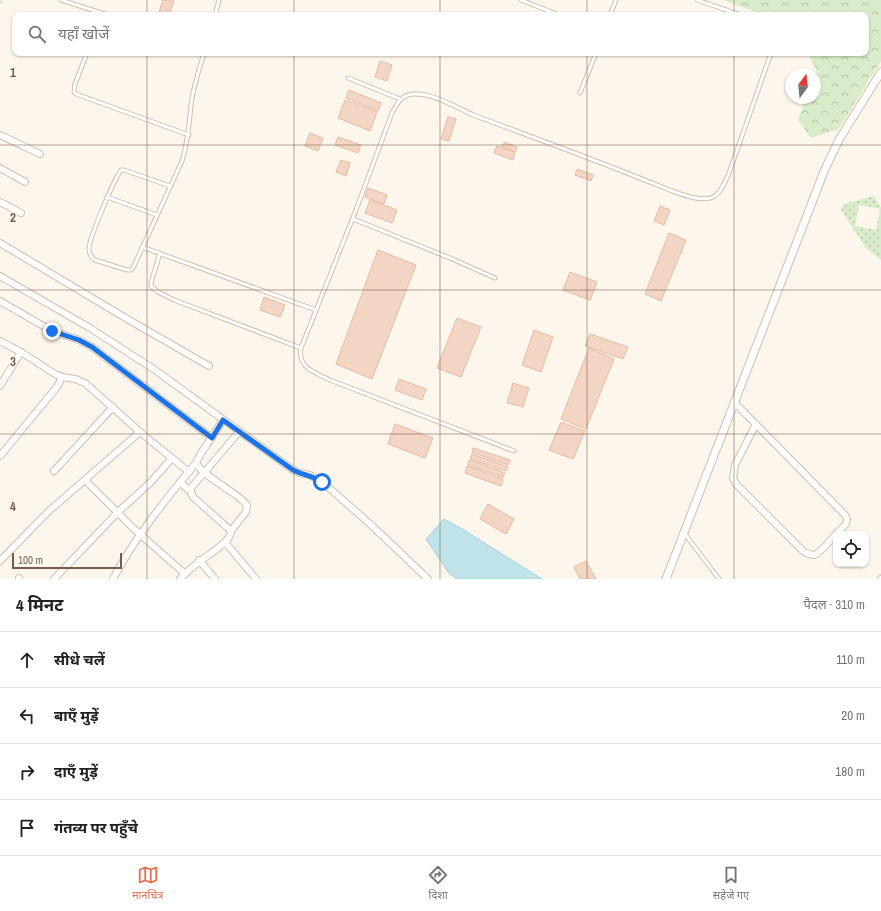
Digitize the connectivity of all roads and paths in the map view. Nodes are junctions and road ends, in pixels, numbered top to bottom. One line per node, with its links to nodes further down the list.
1 (61, 0): 6 (lane)
2 (219, 0): 7 (lane)
3 (521, 0): 8 (lane)
4 (616, 0): 9 (lane)
5 (697, 0): 10 (lane)
6 (96, 12)
7 (216, 12)
8 (551, 12)
9 (611, 12)
10 (732, 12)
11 (86, 56): 20 (lane)
12 (203, 56): 20 (lane)
13 (595, 56): 17 (lane)
14 (770, 56): 18 (lane)
15 (881, 72): 43 (street)
16 (348, 78): 18 (lane)
17 (580, 93)
18 (400, 99): 29 (lane)
19 (0, 135): 21 (street)
20 (189, 135): 24 (lane)
21 (40, 154)
22 (0, 168): 23 (street)
23 (25, 182)
24 (170, 186): 25 (lane); 28 (lane)
25 (107, 197): 28 (lane); 31 (lane)
26 (0, 202): 27 (street)
27 (21, 213)
28 (157, 215): 31 (lane)
29 (353, 219): 34 (lane); 36 (lane)
30 (0, 243): 40 (street)
31 (142, 247): 32 (lane)
32 (160, 253): 36 (lane); 38 (lane)
33 (0, 276): 45 (street)
34 (495, 278)
35 (0, 301): 49 (street)
36 (316, 310): 38 (lane)
37 (0, 341): 39 (street)
38 (301, 348): 50 (lane)
39 (21, 352): 41 (street); 42 (street)
40 (209, 366)
41 (62, 377): 44 (street); 51 (street)
42 (0, 386)
43 (734, 402): 46 (street); 63 (street)
44 (113, 407): 47 (street); 54 (street)
45 (223, 420): 48 (street); 49 (street)
46 (756, 424): 62 (street); 65 (street)
47 (140, 432): 52 (street); 57 (street)
48 (239, 432): 56 (street); 75 (street)
49 (212, 438): 53 (street)
50 (514, 450)
51 (0, 456)
52 (172, 458): 55 (street); 60 (street)
53 (196, 463): 55 (street); 56 (street)
54 (54, 471)
55 (189, 472): 58 (street)
56 (205, 472): 59 (street); 61 (street)
57 (85, 480): 60 (street); 68 (street)
58 (180, 482): 59 (street); 64 (street)
59 (191, 492): 61 (street)
60 (118, 512): 64 (street); 70 (street)
61 (231, 531): 66 (street)
62 (839, 531)
63 (684, 533): 76 (street); 77 (lane)
64 (142, 535): 69 (street); 71 (street)
65 (833, 537)
66 (226, 542): 67 (street); 74 (street)
67 (199, 560): 69 (street); 73 (street)
68 (0, 561)
69 (185, 574): 72 (street)
70 (54, 579)
71 (113, 579)
72 (180, 579)
73 (215, 579)
74 (256, 579)
75 (428, 579)
76 (666, 579)
77 (719, 579)

